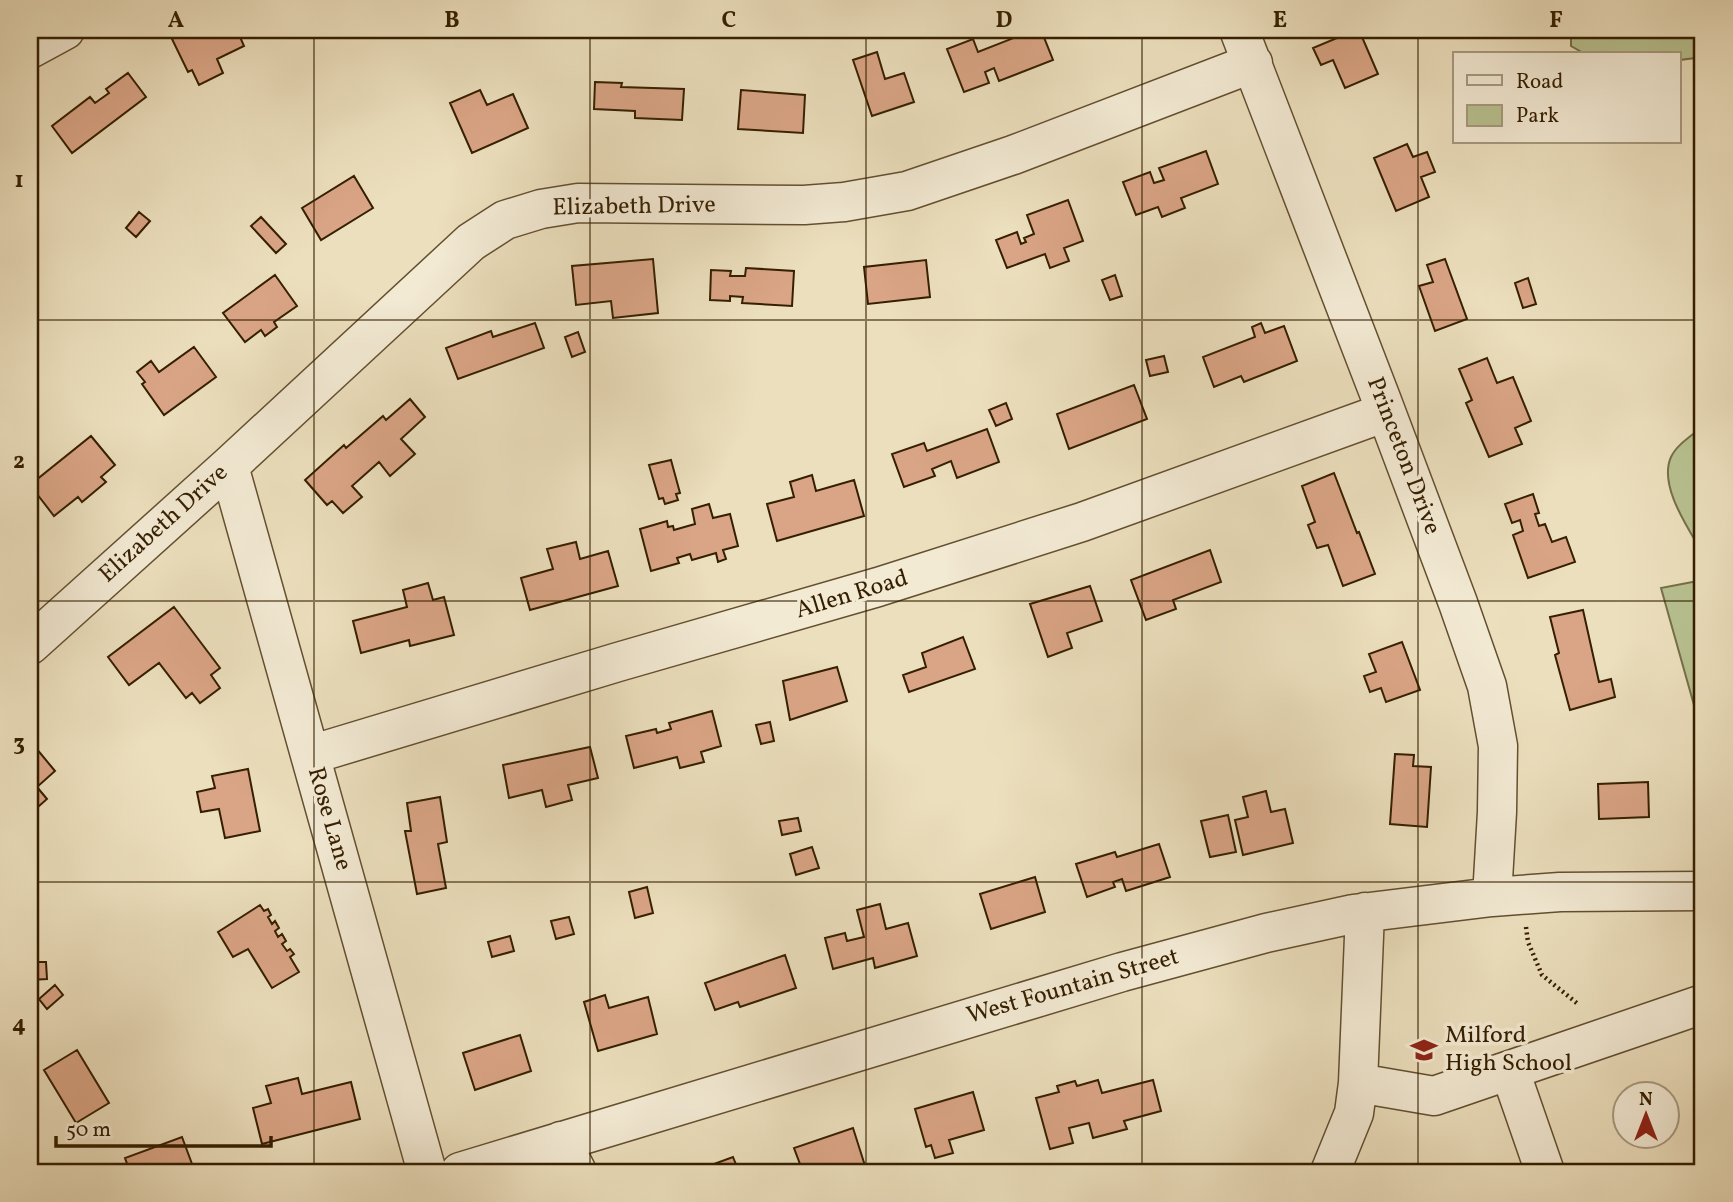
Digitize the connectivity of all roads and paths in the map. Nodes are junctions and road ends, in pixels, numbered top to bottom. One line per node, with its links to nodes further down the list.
1 (65, 30): 3 (street)
2 (1246, 46): 4 (street, Princeton Drive); 5 (street, Elizabeth Drive)
3 (30, 49)
4 (1386, 412): 7 (street, Allen Road); 9 (street, Princeton Drive)
5 (229, 466): 6 (street, Elizabeth Drive); 7 (street, Rose Lane)
6 (30, 645)
7 (310, 755): 16 (street, Rose Lane)
8 (1703, 891): 9 (street, West Fountain Street)
9 (1508, 906): 10 (street, West Fountain Street); 11 (path)
10 (1365, 912): 14 (street); 15 (street, West Fountain Street)
11 (1578, 1004)
12 (1703, 1004): 13 (street)
13 (1510, 1070): 14 (street); 19 (street)
14 (1357, 1083): 18 (street)
15 (569, 1157): 17 (street, West Fountain Street)
16 (427, 1172)
17 (460, 1172)
18 (1330, 1172)
19 (1545, 1172)

